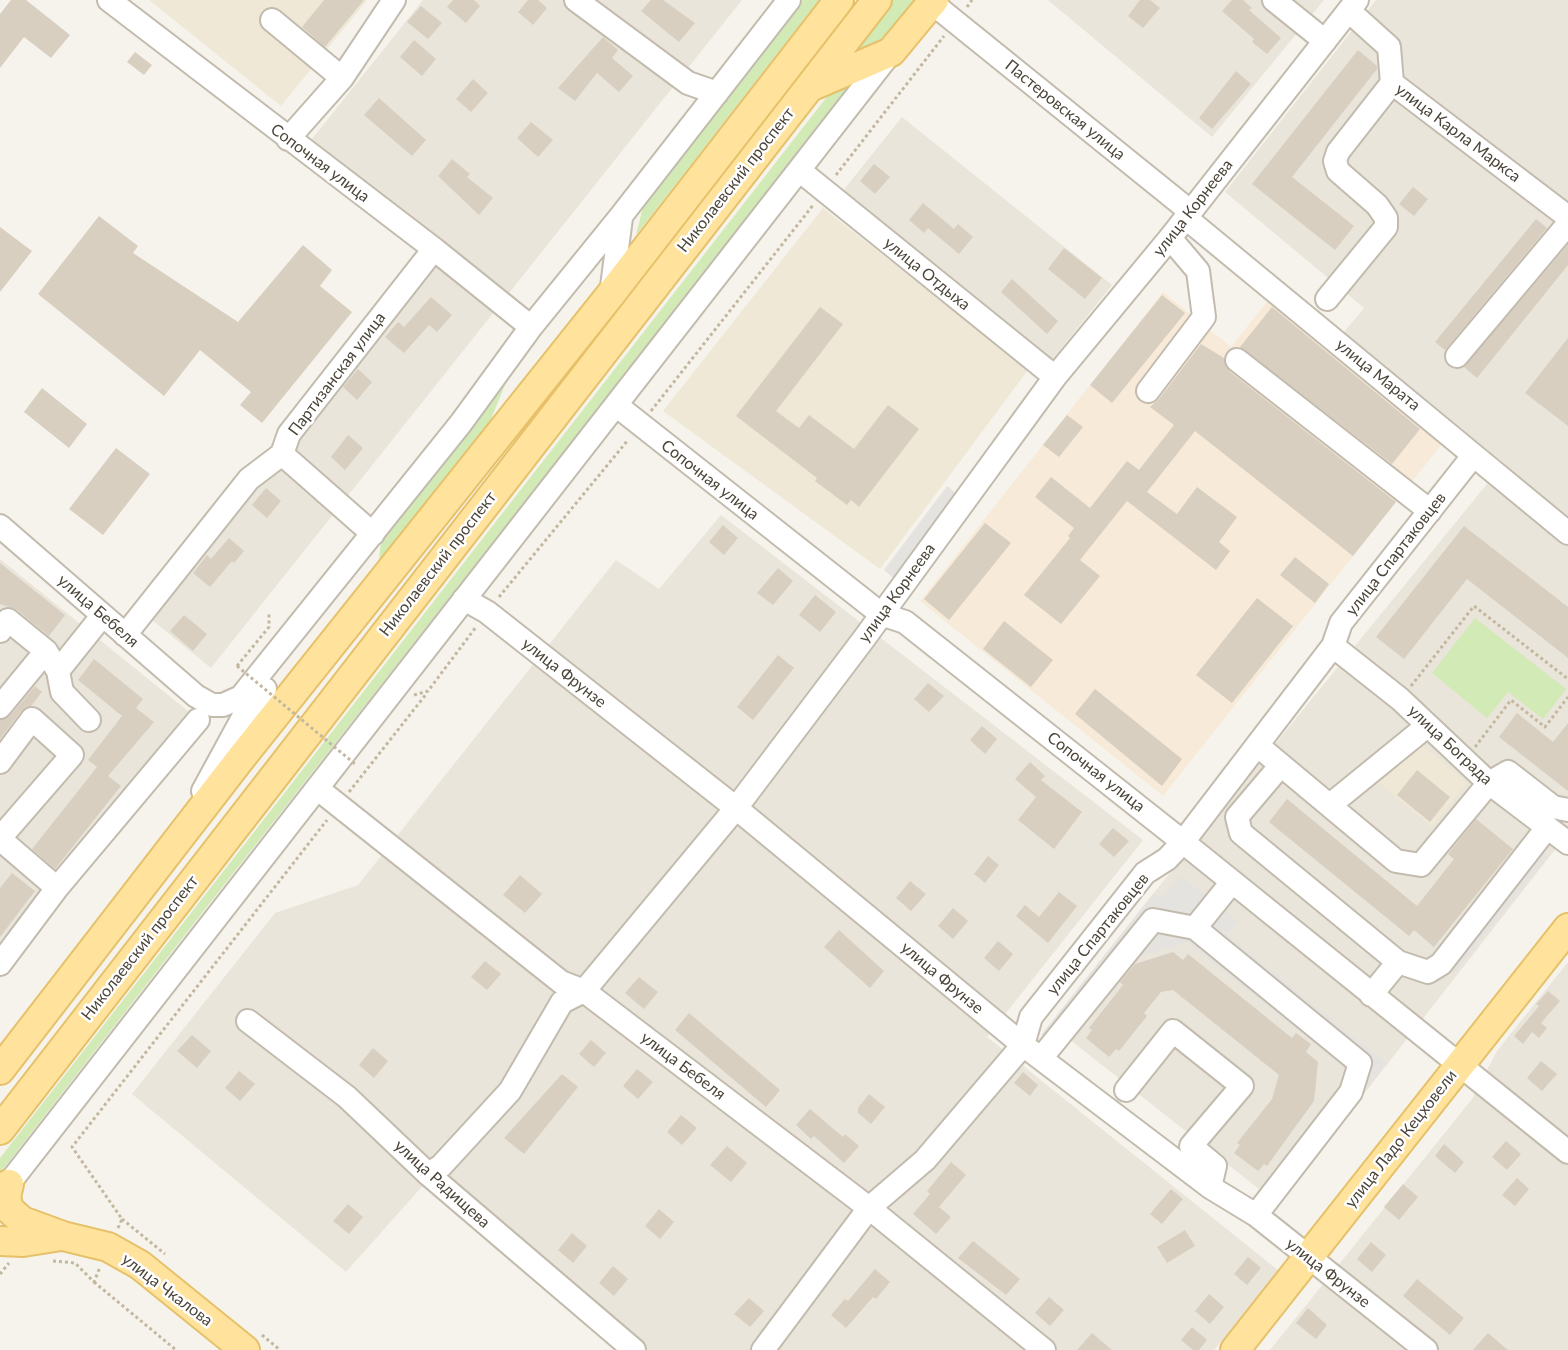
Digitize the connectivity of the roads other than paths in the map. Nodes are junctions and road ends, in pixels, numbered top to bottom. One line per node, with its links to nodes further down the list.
1 (110, 0): 17 (street, Сопочная улица)
2 (394, 0): 13 (street)
3 (576, 0): 16 (street)
4 (789, 0): 16 (street)
5 (839, 0): 25 (main road, Николаевский проспект)
6 (878, 0): 15 (main road, Николаевский проспект)
7 (1274, 0): 11 (street)
8 (933, 1): 12 (main road); 19 (street, Пастеровская улица)
9 (1353, 5): 11 (street, улица Корнеева); 14 (street, улица Карла Маркса)
10 (272, 20): 13 (street)
11 (1325, 41): 19 (street, улица Корнеева)
12 (891, 52): 15 (main road); 18 (street)
13 (342, 78): 17 (street)
14 (1392, 83): 21 (street, улица Карла Маркса); 26 (street)
15 (808, 87): 77 (main road, Николаевский проспект)
16 (717, 93): 20 (street)
17 (288, 139): 24 (street, Сопочная улица)
18 (799, 170): 30 (street, улица Отдыха); 32 (street)
19 (1188, 215): 23 (street, улица Корнеева); 34 (street, улица Марата)
20 (621, 216): 25 (street); 27 (street)
21 (1568, 217)
22 (1568, 224): 28 (street)
23 (1170, 238): 30 (street, улица Корнеева); 31 (street)
24 (434, 249): 27 (street, Сопочная улица); 33 (street, Партизанская улица)
25 (610, 294): 63 (main road, Николаевский проспект)
26 (1327, 299)
27 (531, 327): 38 (street)
28 (1457, 356)
29 (1237, 360): 35 (street)
30 (1055, 377): 40 (street, улица Корнеева)
31 (1148, 391)
32 (616, 405): 39 (street); 40 (street, Сопочная улица)
33 (282, 454): 38 (street); 43 (street, Партизанская улица)
34 (1473, 456): 35 (street, улица Спартаковцев); 37 (street, улица Марата)
35 (1430, 511): 44 (street, улица Спартаковцев)
36 (0, 526): 41 (street, улица Бебеля)
37 (1568, 533)
38 (374, 534): 43 (street, улица Бебеля); 63 (street)
39 (464, 599): 55 (street); 57 (street, улица Фрунзе)
40 (881, 614): 57 (street, улица Корнеева); 61 (street, Сопочная улица)
41 (102, 616): 43 (street, улица Бебеля); 46 (street)
42 (0, 631): 45 (street)
43 (125, 635)
44 (1333, 646): 50 (street, улица Бограда); 51 (street, улица Спартаковцев)
45 (46, 651): 46 (street); 47 (street)
46 (58, 671): 48 (street)
47 (0, 707)
48 (89, 720)
49 (198, 720): 65 (street)
50 (1427, 726): 54 (street, улица Бограда); 56 (street)
51 (1257, 745): 53 (street); 61 (street, улица Спартаковцев)
52 (0, 762): 60 (street)
53 (1281, 765): 56 (street); 68 (street)
54 (1489, 783): 56 (street); 58 (street); 59 (street, улица Бограда)
55 (318, 789): 70 (street, улица Бебеля); 81 (street)
56 (1330, 805)
57 (736, 808): 70 (street, улица Корнеева); 73 (street, улица Фрунзе)
58 (1568, 810)
59 (1546, 829): 62 (street, улица Бограда); 68 (street)
60 (0, 839): 65 (street)
61 (1183, 842): 64 (street, Сопочная улица); 73 (street, улица Спартаковцев)
62 (1568, 843)
63 (169, 854): 75 (main road, Николаевский проспект)
64 (1232, 882): 66 (street); 71 (street, Сопочная улица)
65 (57, 888): 69 (street)
66 (1195, 928): 73 (street); 83 (street)
67 (1568, 928): 74 (main road, улица Ладо Кецховели)
68 (1398, 962): 71 (street)
69 (0, 964)
70 (584, 991): 79 (street, улица Корнеева); 82 (street, улица Бебеля)
71 (1371, 995): 74 (street, Сопочная улица)
72 (248, 1021): 79 (street, улица Радищева)
73 (1033, 1051): 80 (street, улица Фрунзе); 82 (street, улица Спартаковцев)
74 (1459, 1066): 78 (street, Сопочная улица); 86 (main road, улица Ладо Кецховели)
75 (0, 1070)
76 (1126, 1090): 80 (street)
77 (0, 1130)
78 (1568, 1152)
79 (428, 1174): 88 (street, улица Радищева)
80 (1210, 1187): 83 (street, улица Фрунзе)
81 (5, 1190): 84 (main road, улица Чкалова)
82 (869, 1208): 89 (street, улица Спартаковцев); 90 (street, улица Бебеля)
83 (1256, 1215): 86 (street, улица Фрунзе)
84 (63, 1236): 85 (main road); 87 (main road, улица Чкалова)
85 (7, 1248)
86 (1308, 1258): 91 (main road, улица Ладо Кецховели); 92 (street, улица Фрунзе)
87 (245, 1350)
88 (634, 1350)
89 (763, 1350)
90 (1044, 1350)
91 (1235, 1350)
92 (1426, 1350)

